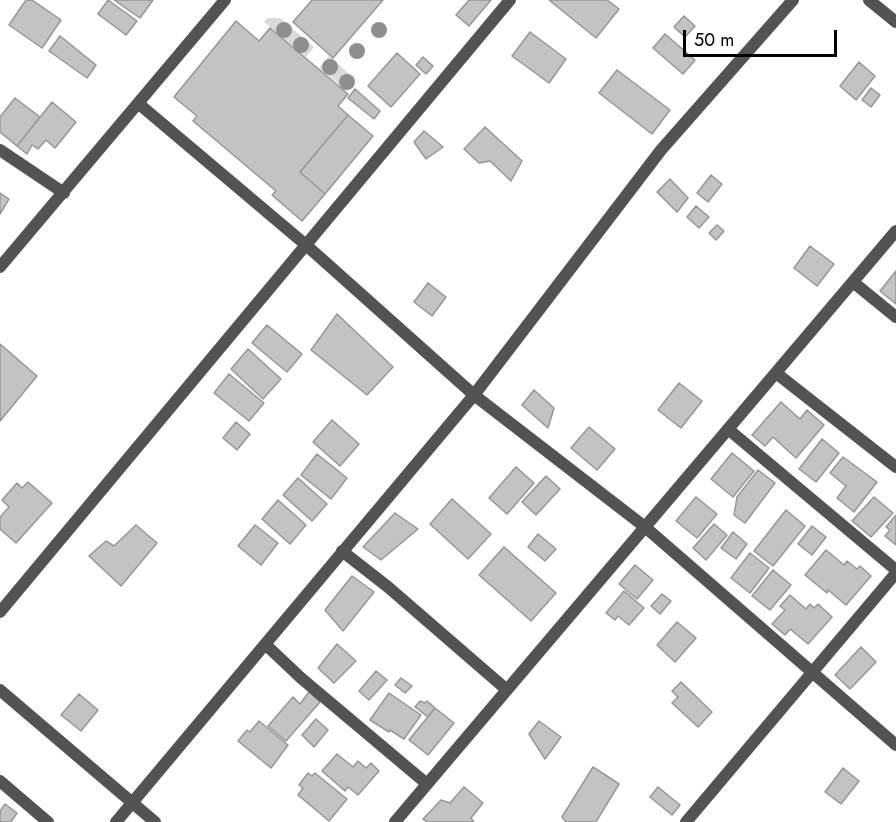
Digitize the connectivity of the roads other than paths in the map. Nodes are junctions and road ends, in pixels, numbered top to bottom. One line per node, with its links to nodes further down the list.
1 (225, 0): 6 (street)
2 (510, 0): 10 (street)
3 (793, 0): 15 (street)
4 (869, 0): 5 (street)
5 (896, 22)
6 (139, 104): 8 (street); 10 (street)
7 (0, 150): 8 (street)
8 (64, 193): 11 (street)
9 (896, 231): 12 (street)
10 (306, 245): 15 (street); 21 (street)
11 (0, 267)
12 (853, 282): 13 (street); 14 (street)
13 (896, 317)
14 (776, 373): 16 (street); 17 (street)
15 (474, 395): 18 (street); 19 (street)
16 (728, 429): 18 (street); 20 (street)
17 (896, 466)
18 (645, 527): 23 (street); 25 (street)
19 (342, 551): 22 (street); 25 (street)
20 (896, 572): 23 (street)
21 (0, 612)
22 (265, 644): 28 (street); 29 (street)
23 (812, 672): 26 (street); 34 (street)
24 (0, 690): 29 (street)
25 (507, 690): 28 (street)
26 (896, 745)
27 (0, 781): 30 (street)
28 (427, 784): 33 (street)
29 (132, 802): 31 (street); 32 (street)
30 (48, 822)
31 (116, 822)
32 (155, 822)
33 (395, 822)
34 (686, 822)

